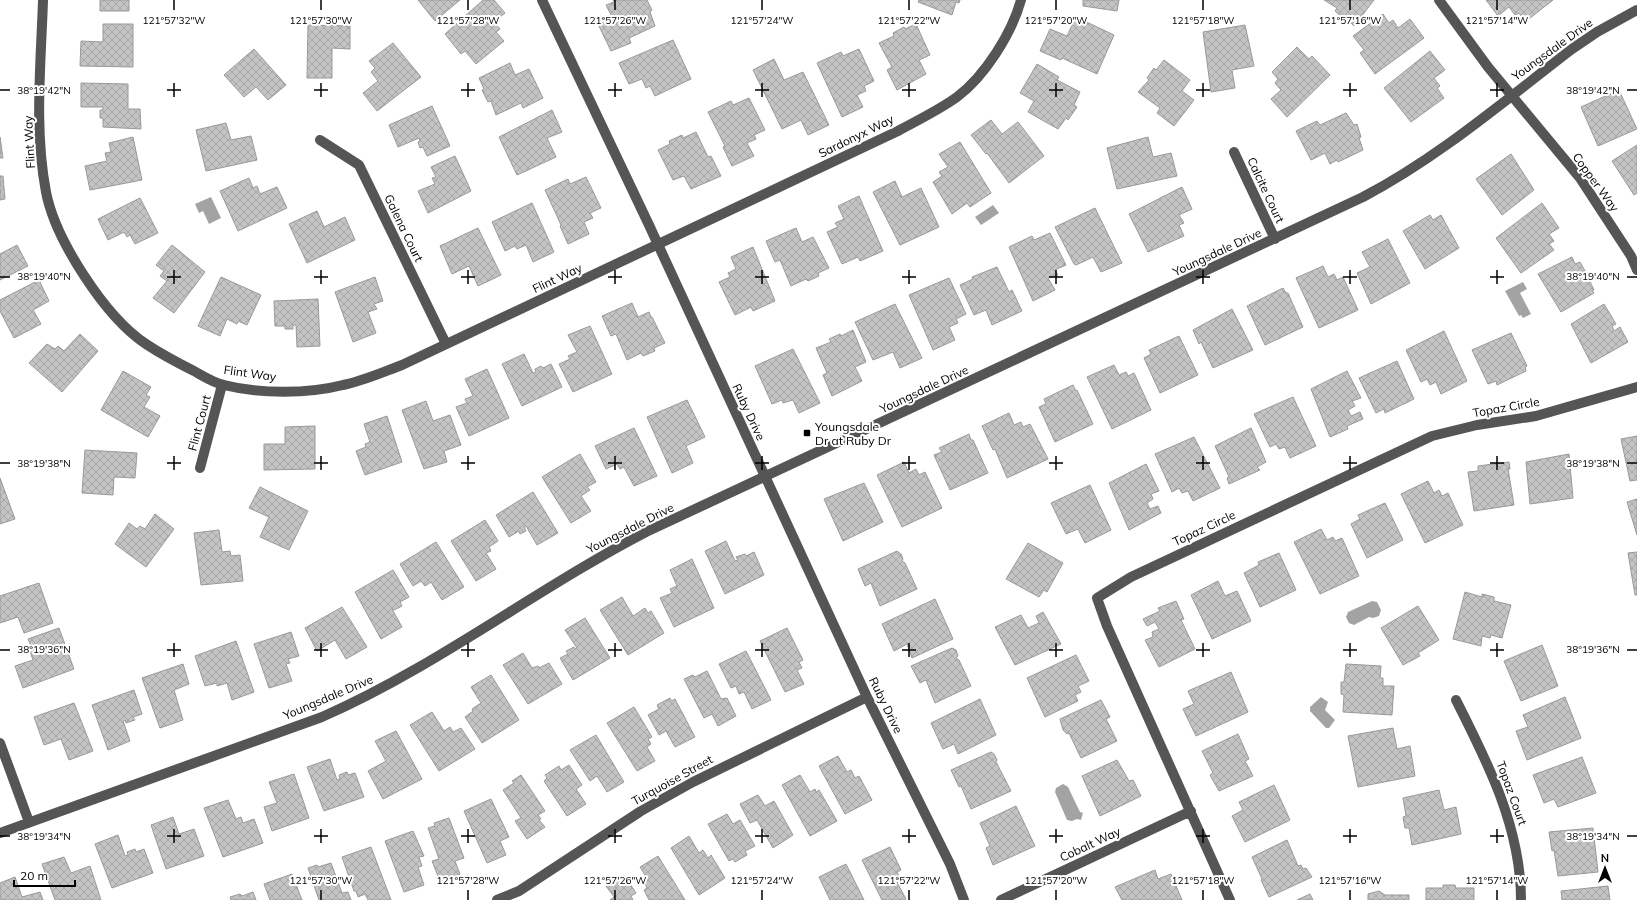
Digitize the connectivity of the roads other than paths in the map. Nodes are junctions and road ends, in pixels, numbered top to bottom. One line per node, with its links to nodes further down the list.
1 (43, 0): 13 (street, Flint Way)
2 (542, 0): 10 (street, Ruby Drive)
3 (1021, 0): 10 (street, Sardonyx Way)
4 (1439, 0): 6 (street, Copper Way)
5 (1637, 10): 6 (street, Youngsdale Drive)
6 (1512, 95): 9 (street, Youngsdale Drive); 11 (street, Copper Way)
7 (320, 140): 12 (street, Galena Court)
8 (1234, 152): 9 (street, Calcite Court)
9 (1275, 239): 16 (street, Youngsdale Drive)
10 (658, 245): 12 (street, Flint Way); 16 (street, Ruby Drive)
11 (1637, 270)
12 (446, 344): 13 (street, Flint Way)
13 (222, 385): 15 (street, Flint Court)
14 (1637, 387): 20 (street, Topaz Circle)
15 (200, 468)
16 (765, 476): 17 (street, Ruby Drive); 21 (street, Youngsdale Drive)
17 (867, 697): 23 (street, Turquoise Street); 24 (street, Ruby Drive)
18 (1456, 700): 27 (street, Topaz Court)
19 (0, 743): 21 (street)
20 (1191, 811): 25 (street, Cobalt Way); 26 (street, Topaz Circle)
21 (29, 822): 22 (street, Youngsdale Drive)
22 (0, 832)
23 (497, 900)
24 (964, 900)
25 (1001, 900)
26 (1230, 900)
27 (1521, 900)

